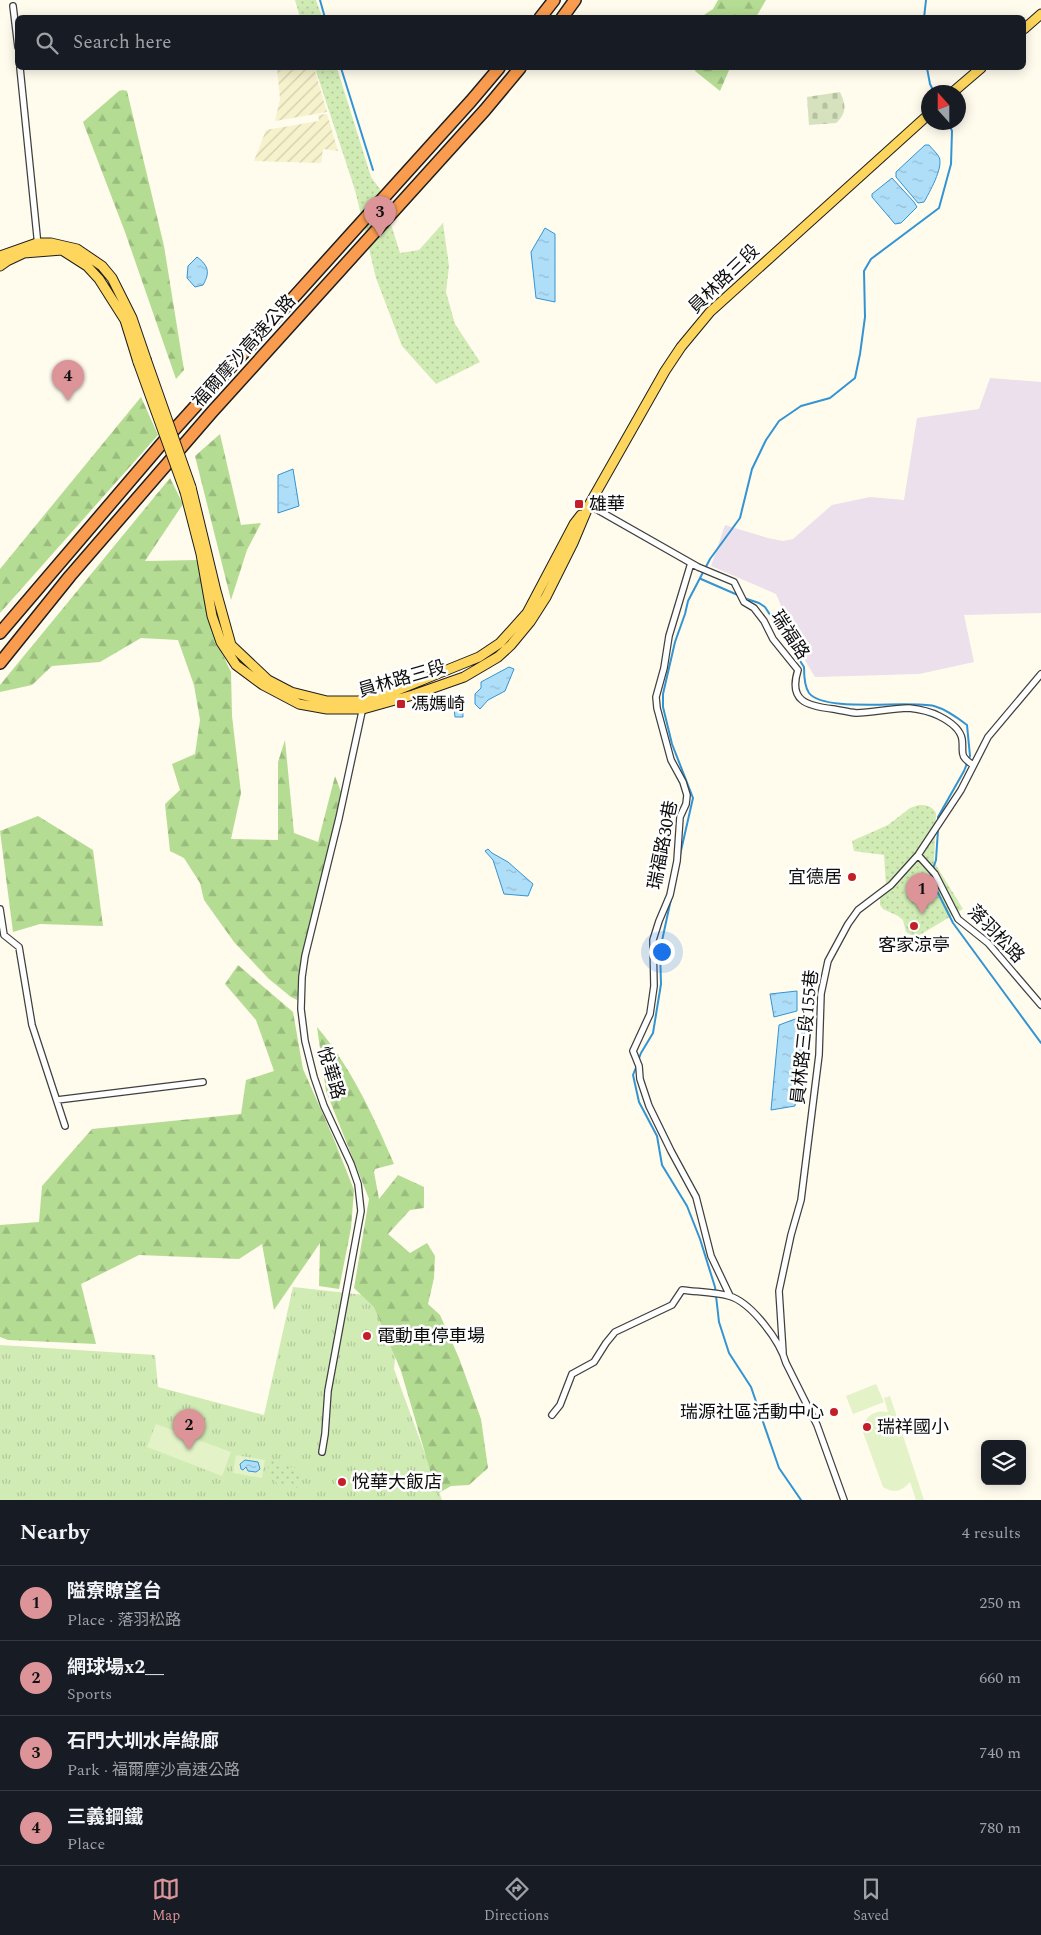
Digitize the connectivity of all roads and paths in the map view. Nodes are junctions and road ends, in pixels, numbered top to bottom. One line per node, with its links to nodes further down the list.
1 (554, 0): 5 (highway)
2 (575, 0): 6 (highway)
3 (13, 6): 7 (street)
4 (1041, 14): 8 (main road)
5 (542, 15)
6 (564, 15)
7 (15, 22)
8 (1026, 27)
9 (20, 70): 15 (street)
10 (497, 70): 20 (highway, 福爾摩沙高速公路)
11 (518, 70): 21 (highway, 福爾摩沙高速公路)
12 (979, 70): 13 (main road)
13 (961, 85)
14 (921, 121): 18 (main road, 員林路三段)
15 (38, 247): 16 (main road); 17 (main road); 23 (main road, 員林路三段, bridge)
16 (0, 256)
17 (0, 266)
18 (589, 505): 19 (street, 瑞福路); 23 (main road, 員林路三段)
19 (691, 563): 24 (street, 瑞福路); 31 (street, 瑞福路30巷)
20 (0, 633)
21 (0, 663)
22 (1041, 674): 24 (street, 員林路三段155巷)
23 (363, 705): 34 (street, 悅華路)
24 (969, 763): 25 (street, 員林路三段155巷)
25 (918, 855): 27 (street, 落羽松路); 32 (street, 員林路三段155巷)
26 (0, 909): 29 (street)
27 (1041, 1005)
28 (203, 1082): 29 (street)
29 (57, 1100): 30 (street)
30 (65, 1126)
31 (730, 1296): 32 (street); 33 (street)
32 (783, 1353): 35 (street)
33 (552, 1414)
34 (322, 1452)
35 (844, 1500)

